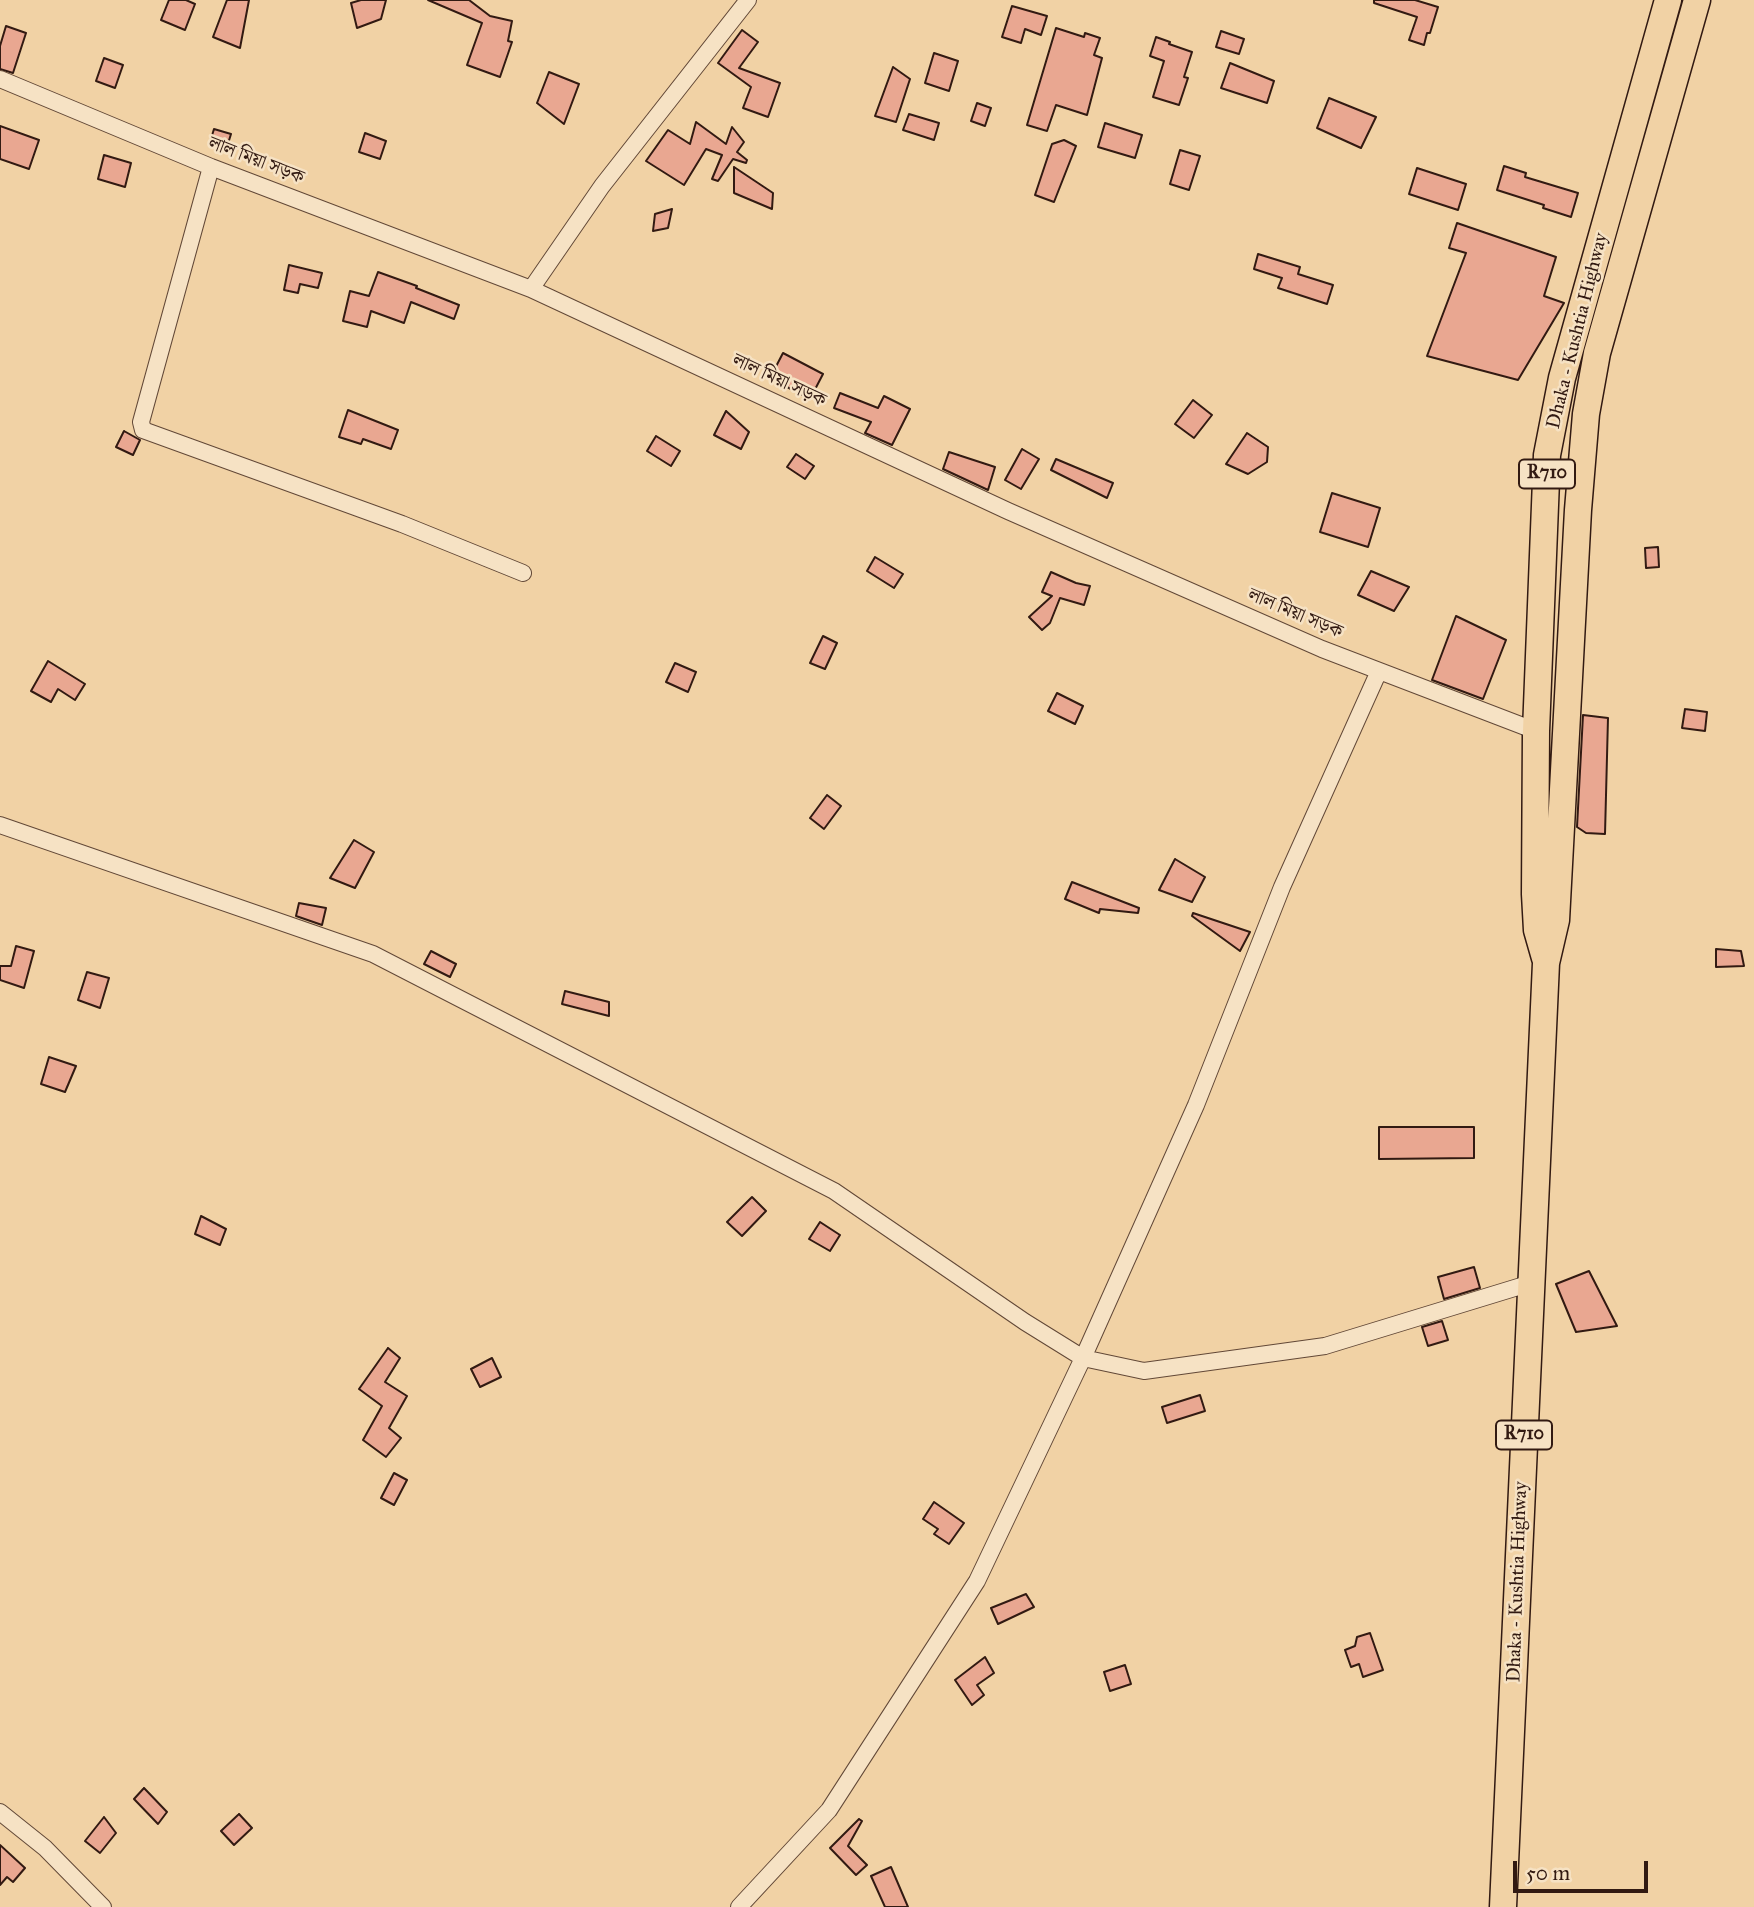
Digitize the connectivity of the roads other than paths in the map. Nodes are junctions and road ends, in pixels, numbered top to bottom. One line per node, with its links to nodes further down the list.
1 (748, 0): 6 (street)
2 (1668, 0): 9 (main road, Dhaka - Kushtia Highway / R710)
3 (1697, 0): 11 (main road, Dhaka - Kushtia Highway / R710)
4 (0, 79): 5 (street, লাল মিয়া সড়ক)
5 (211, 167): 6 (street, লাল মিয়া সড়ক); 7 (street)
6 (531, 289): 8 (street, লাল মিয়া সড়ক)
7 (523, 573)
8 (1379, 671): 9 (street, লাল মিয়া সড়ক); 13 (street)
9 (1536, 731): 11 (main road, Dhaka - Kushtia Highway / R710)
10 (0, 825): 13 (street)
11 (1546, 963): 12 (main road, Dhaka - Kushtia Highway / R710)
12 (1531, 1283): 13 (street); 17 (main road, Dhaka - Kushtia Highway / R710)
13 (1083, 1358): 16 (street)
14 (0, 1812): 15 (street)
15 (103, 1907)
16 (739, 1907)
17 (1503, 1907)

